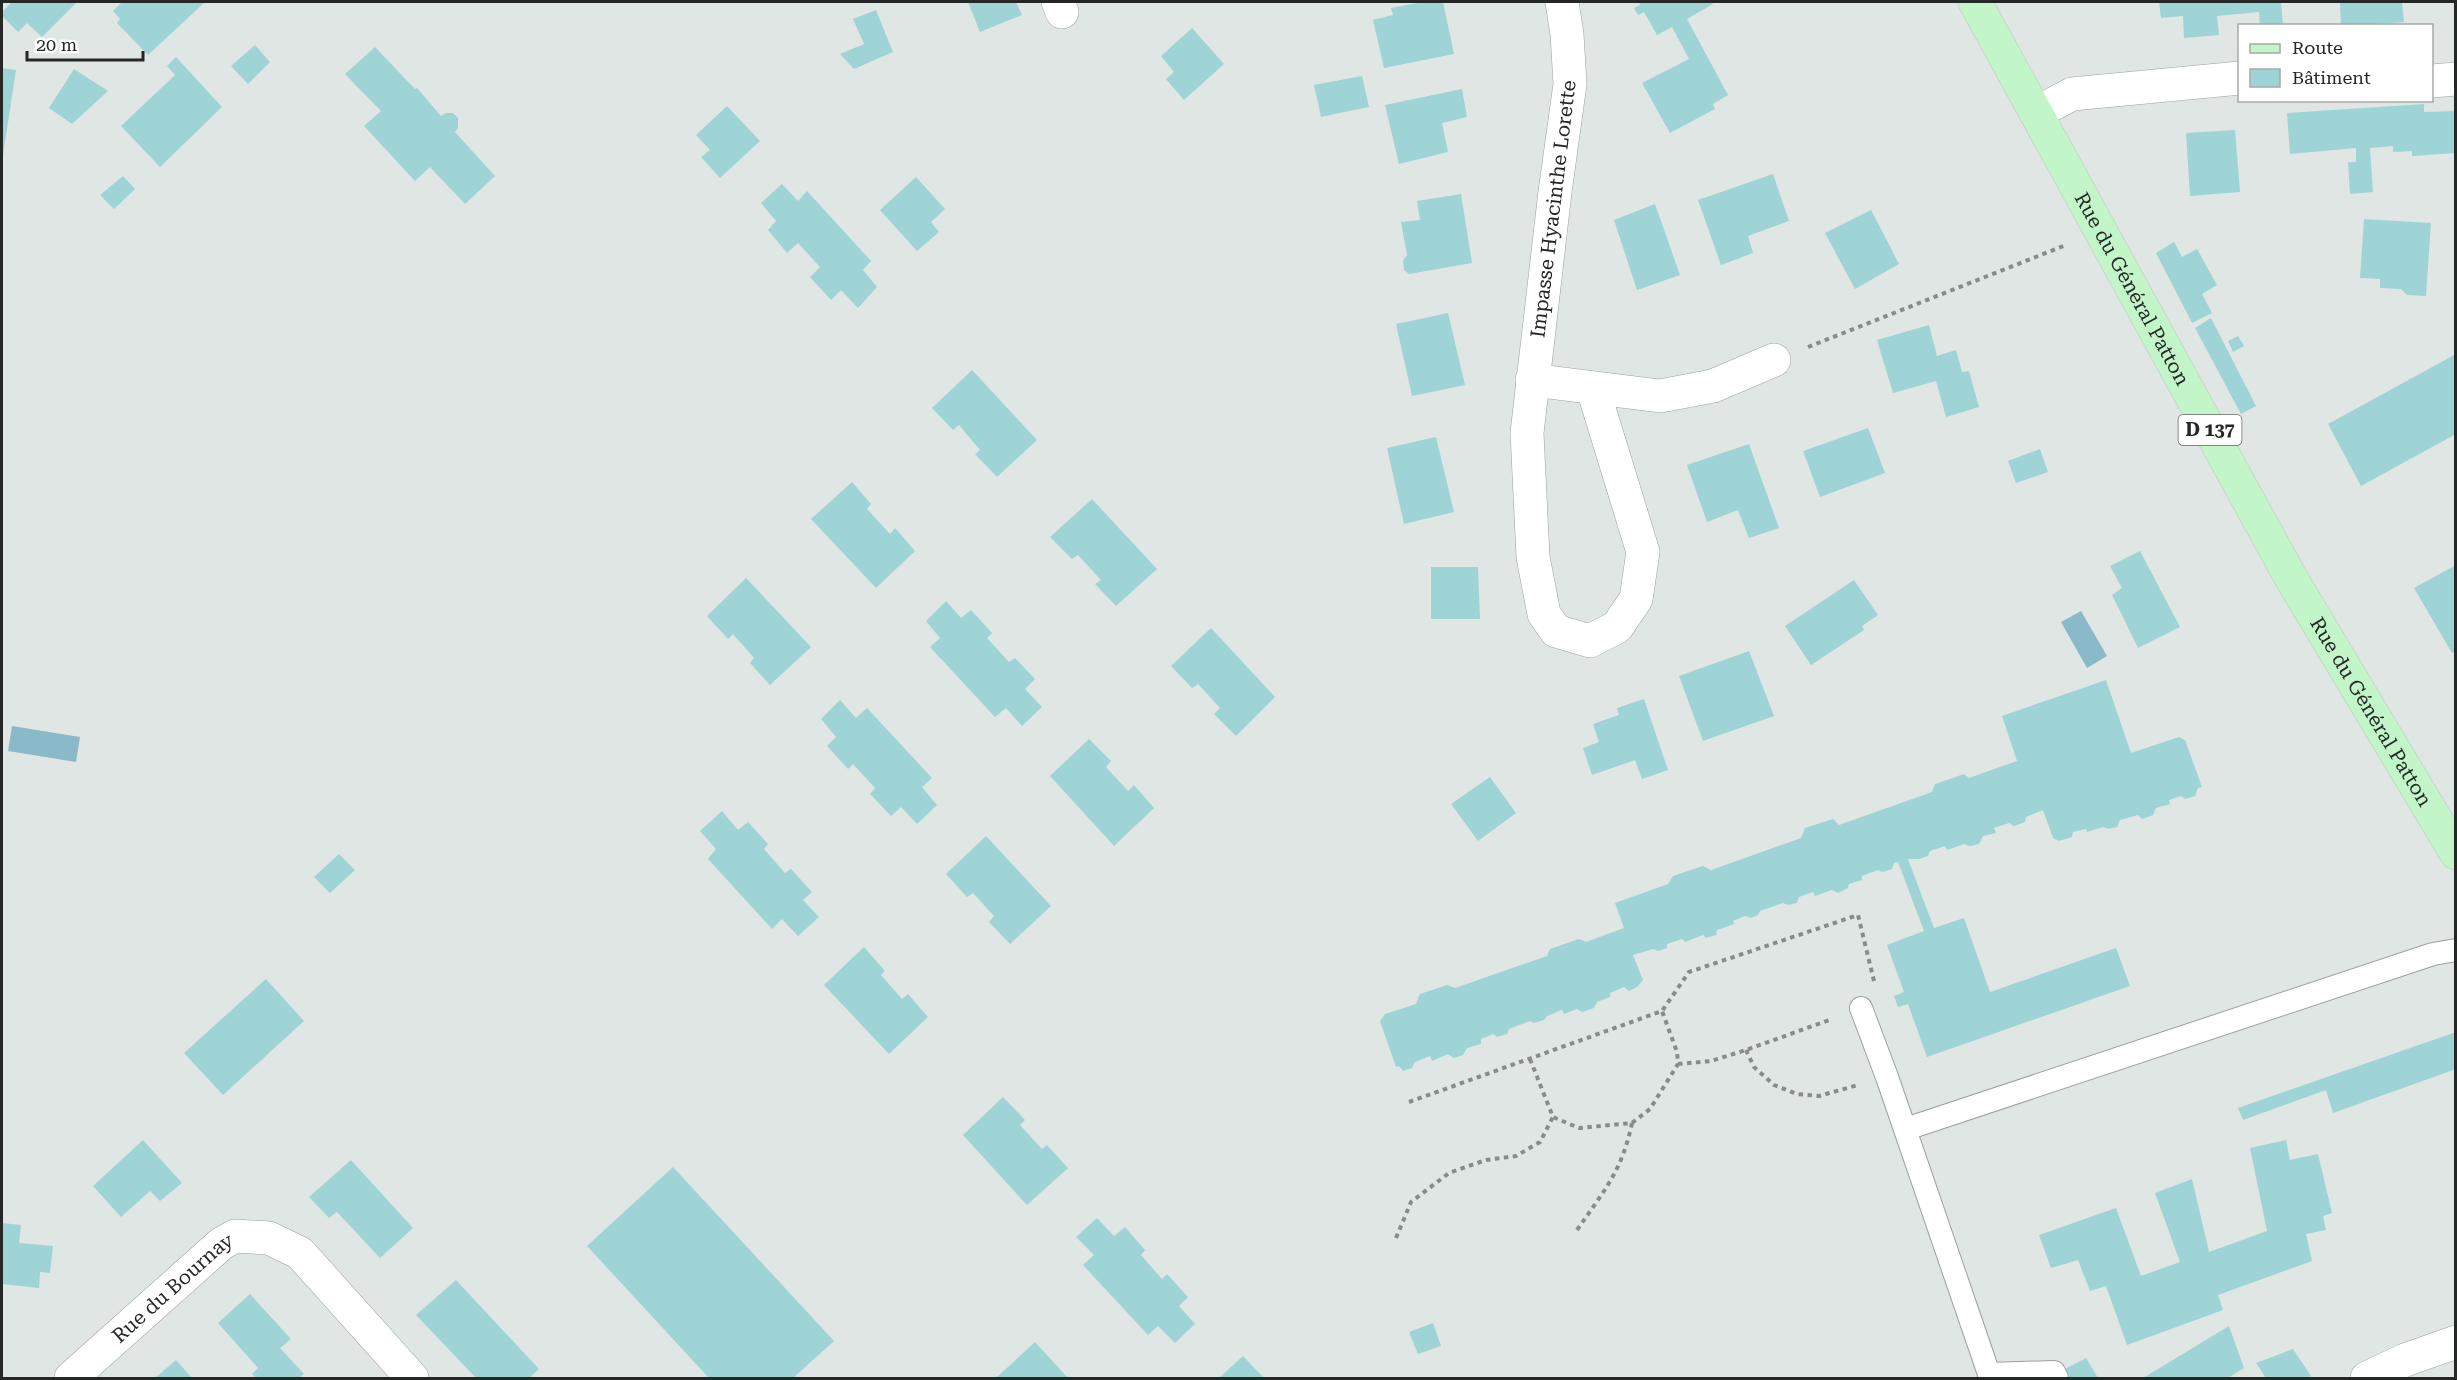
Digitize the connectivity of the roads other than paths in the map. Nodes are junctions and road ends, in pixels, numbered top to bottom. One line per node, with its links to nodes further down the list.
1 (1562, 2): 8 (street, Impasse Hyacinthe Lorette)
2 (1975, 2): 6 (main road, Rue du Général Patton / D 137)
3 (2238, 78): 6 (street)
4 (2456, 79): 5 (street)
5 (2433, 81)
6 (2036, 113): 10 (main road, Rue du Général Patton / D 137)
7 (1774, 360): 9 (street)
8 (1532, 380): 9 (street); 9 (street, Impasse Hyacinthe Lorette)
9 (1593, 389)
10 (2456, 853)
11 (2456, 950): 13 (lane)
12 (1861, 1008): 13 (lane)
13 (1906, 1129): 17 (lane)
14 (2456, 1342): 18 (street)
15 (71, 1378): 16 (street, Rue du Bournay)
16 (412, 1378)
17 (2057, 1378)
18 (2367, 1378)

